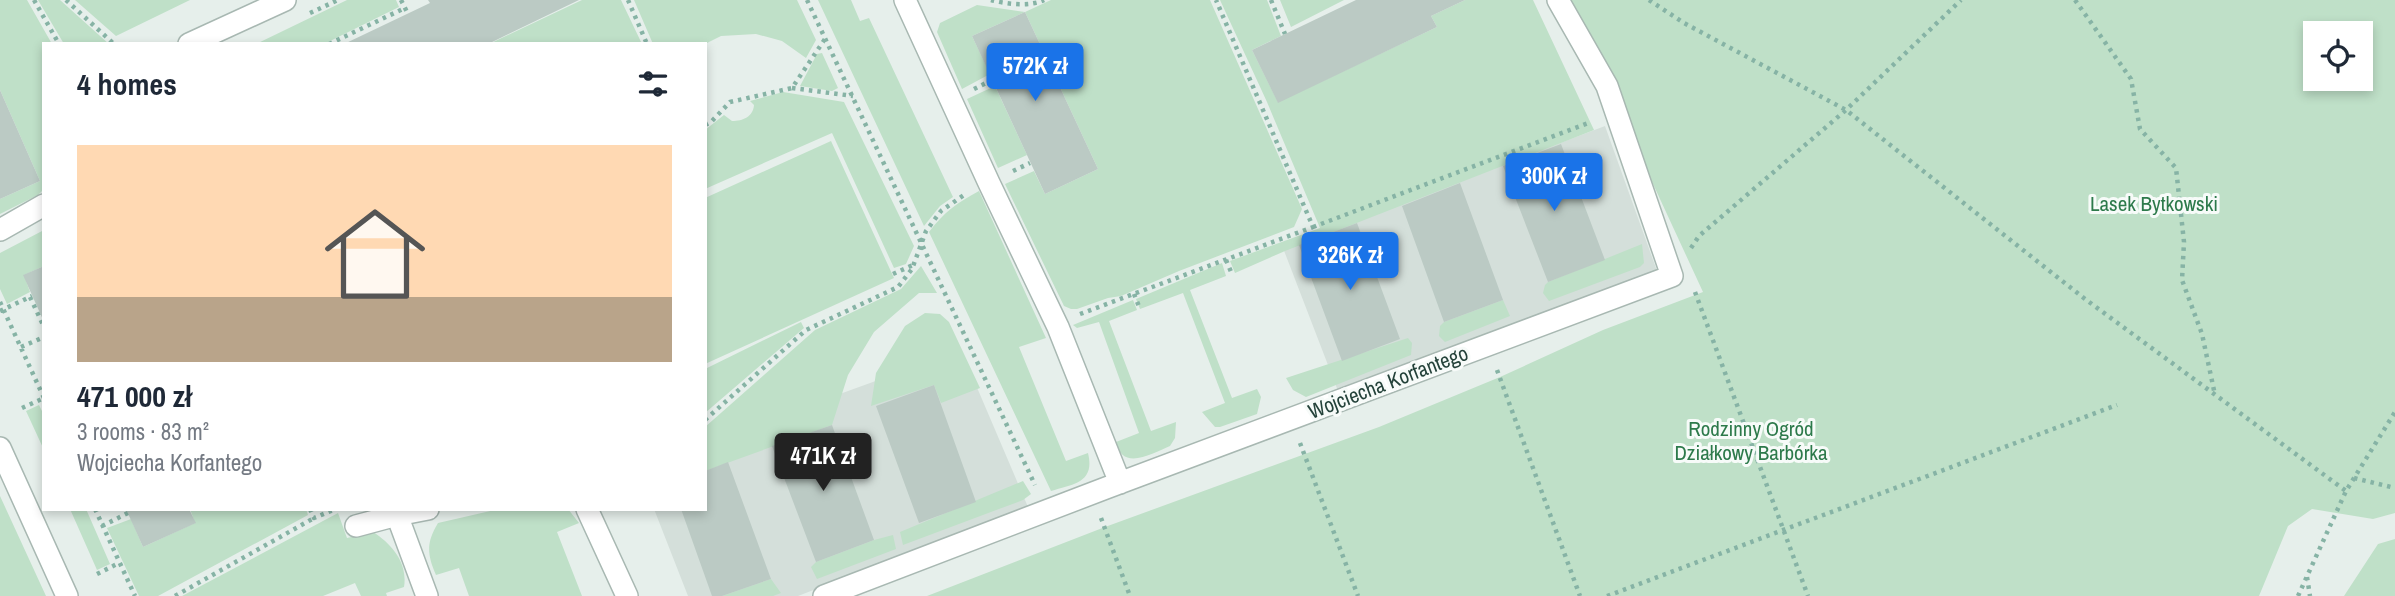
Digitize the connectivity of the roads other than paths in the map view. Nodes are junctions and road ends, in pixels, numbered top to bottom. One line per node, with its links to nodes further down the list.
1 (285, 0): 4 (street)
2 (905, 0): 8 (street)
3 (1558, 0): 8 (street, Wojciecha Korfantego)
4 (193, 42)
5 (42, 206): 6 (street)
6 (0, 230)
7 (0, 448): 13 (street)
8 (1119, 483): 16 (street, Wojciecha Korfantego)
9 (418, 511): 11 (street)
10 (588, 511): 15 (street)
11 (397, 515): 12 (street); 14 (street)
12 (356, 526)
13 (66, 596)
14 (427, 596)
15 (627, 596)
16 (824, 596)

